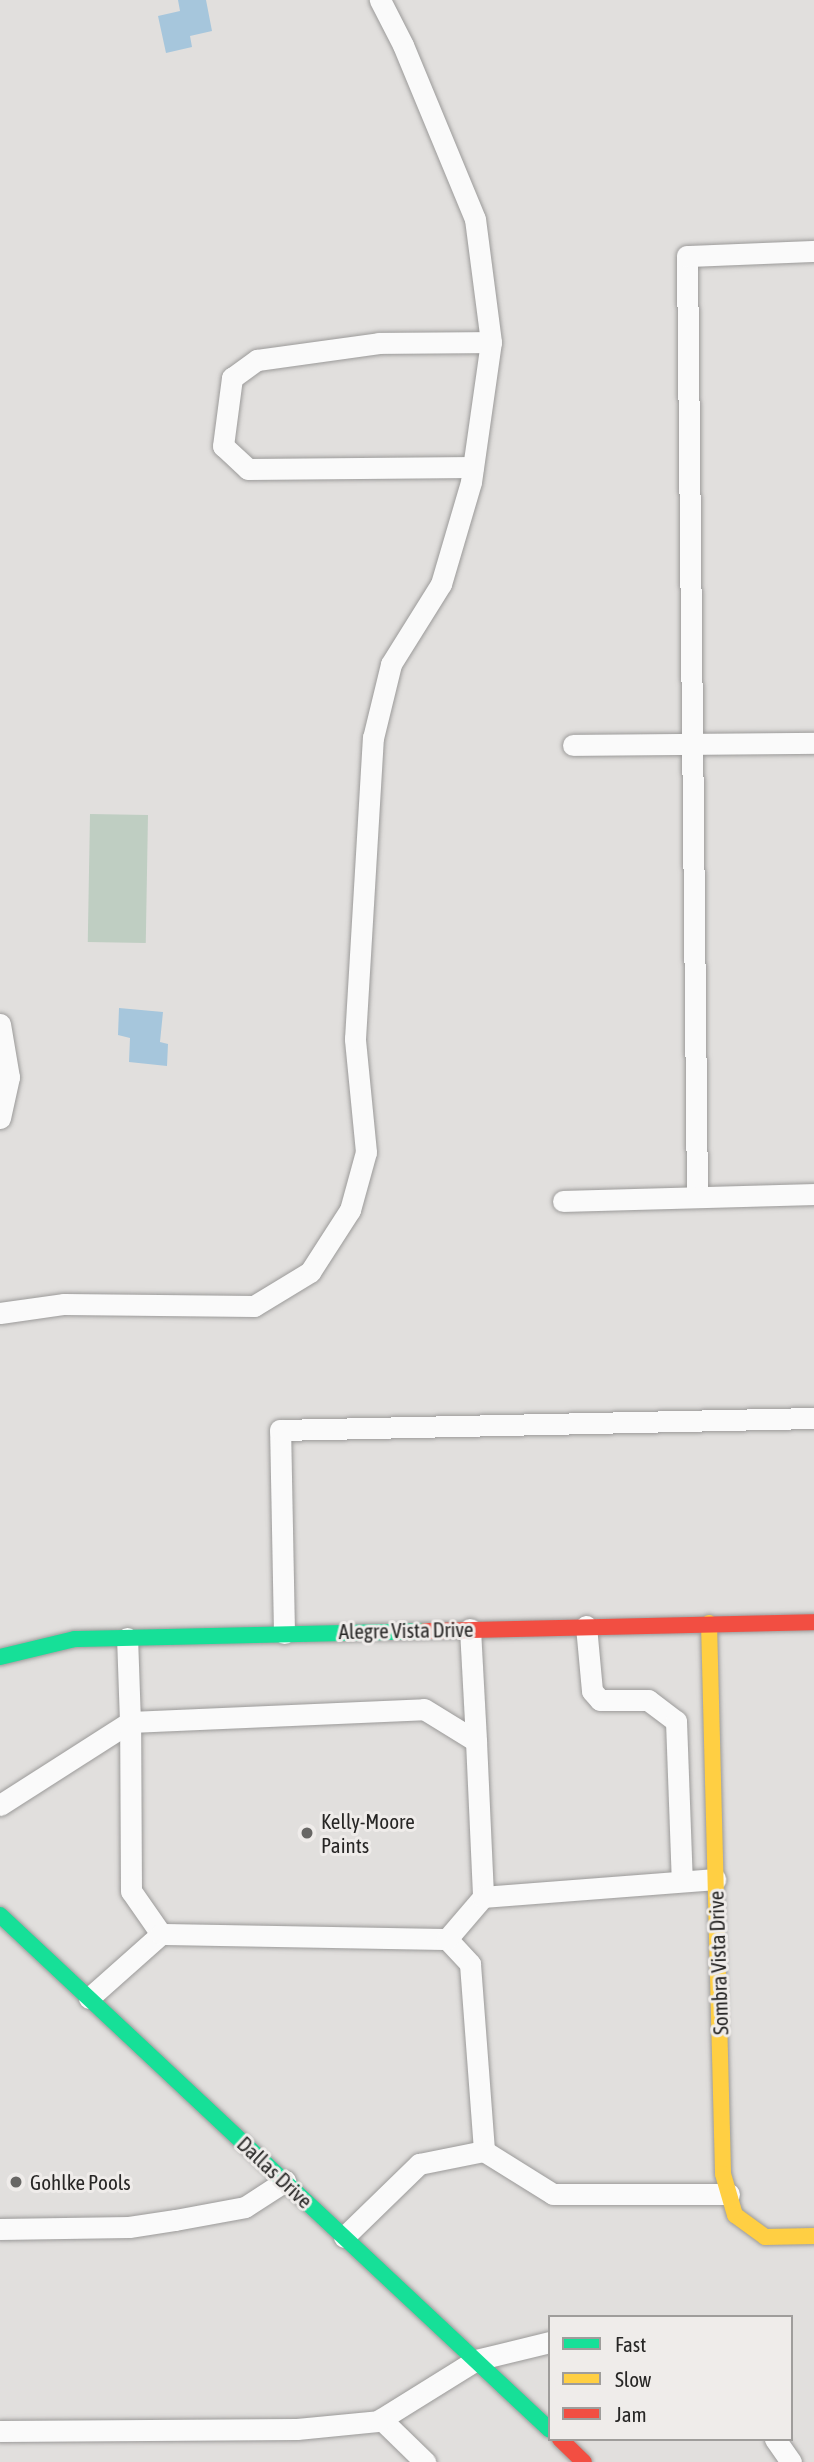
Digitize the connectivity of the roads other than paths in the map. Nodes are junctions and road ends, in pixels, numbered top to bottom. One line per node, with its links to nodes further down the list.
1 (380, 0): 3 (lane)
2 (814, 251): 7 (lane)
3 (491, 342): 4 (lane); 4 (lane)
4 (473, 467): 13 (lane)
5 (814, 743): 7 (lane)
6 (573, 745): 7 (lane)
7 (692, 746): 11 (lane)
8 (0, 1024): 9 (lane)
9 (0, 1118)
10 (814, 1194): 11 (lane)
11 (697, 1197): 12 (lane)
12 (564, 1201)
13 (0, 1313)
14 (814, 1418): 19 (lane)
15 (814, 1622): 16 (street, Alegre Vista Drive)
16 (709, 1623): 17 (street, Alegre Vista Drive); 25 (street, Sombra Vista Drive)
17 (586, 1626): 18 (street, Alegre Vista Drive); 26 (lane)
18 (470, 1629): 19 (street, Alegre Vista Drive); 23 (lane)
19 (284, 1633): 20 (street, Alegre Vista Drive)
20 (127, 1638): 21 (street, Alegre Vista Drive); 22 (lane)
21 (0, 1657)
22 (130, 1722): 23 (lane); 24 (lane); 29 (lane)
23 (476, 1741): 27 (lane)
24 (0, 1805)
25 (715, 1879): 26 (lane); 34 (street, Sombra Vista Drive)
26 (682, 1881): 27 (lane)
27 (482, 1897): 30 (lane)
28 (0, 1915): 31 (street, Dallas Drive)
29 (161, 1934): 30 (lane); 31 (lane)
30 (447, 1940): 32 (lane)
31 (89, 1998): 33 (street, Dallas Drive)
32 (485, 2151): 34 (lane); 37 (lane)
33 (285, 2181): 35 (lane); 37 (street, Dallas Drive)
34 (729, 2194): 36 (street, Sombra Vista Drive)
35 (0, 2229)
36 (814, 2236)
37 (344, 2237): 39 (street, Dallas Drive)
38 (548, 2342): 39 (lane)
39 (475, 2360): 40 (lane); 41 (street, Dallas Drive)
40 (381, 2419): 42 (lane); 45 (lane)
41 (548, 2428)
42 (0, 2431)
43 (562, 2441): 46 (street)
44 (776, 2441): 47 (lane)
45 (425, 2462)
46 (584, 2462)
47 (791, 2462)

